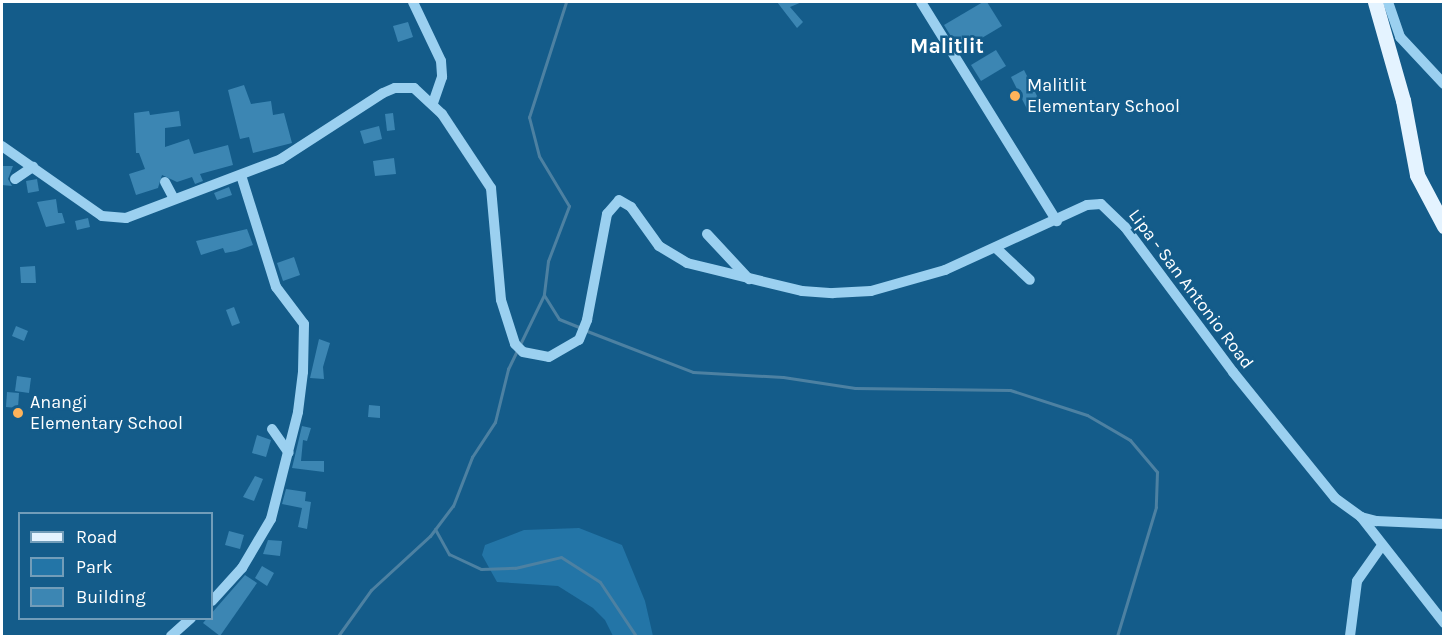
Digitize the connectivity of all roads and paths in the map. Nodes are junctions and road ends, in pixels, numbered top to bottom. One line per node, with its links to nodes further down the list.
1 (412, 2): 6 (street)
2 (921, 2): 13 (street)
3 (1375, 2): 14 (main road)
4 (1388, 2): 5 (street)
5 (1443, 84)
6 (433, 103): 9 (street, Lipa - San Antonio Road); 17 (street, Lipa - San Antonio Road)
7 (2, 146): 8 (street, Lipa - San Antonio Road)
8 (33, 167): 10 (street); 12 (street, Lipa - San Antonio Road)
9 (240, 175): 12 (street, Lipa - San Antonio Road); 20 (street)
10 (15, 179)
11 (165, 182): 12 (street)
12 (174, 200)
13 (1057, 220): 16 (street, Lipa - San Antonio Road); 21 (street, Lipa - San Antonio Road)
14 (1443, 226)
15 (707, 234): 17 (street)
16 (997, 249): 17 (street, Lipa - San Antonio Road); 18 (street)
17 (749, 280)
18 (1030, 280)
19 (272, 429): 20 (street)
20 (289, 453): 24 (street)
21 (1361, 517): 22 (street); 23 (street)
22 (1443, 524)
23 (1381, 547): 26 (street); 28 (street)
24 (213, 600)
25 (189, 620): 27 (street)
26 (1443, 623)
27 (171, 636)
28 (1350, 636)

